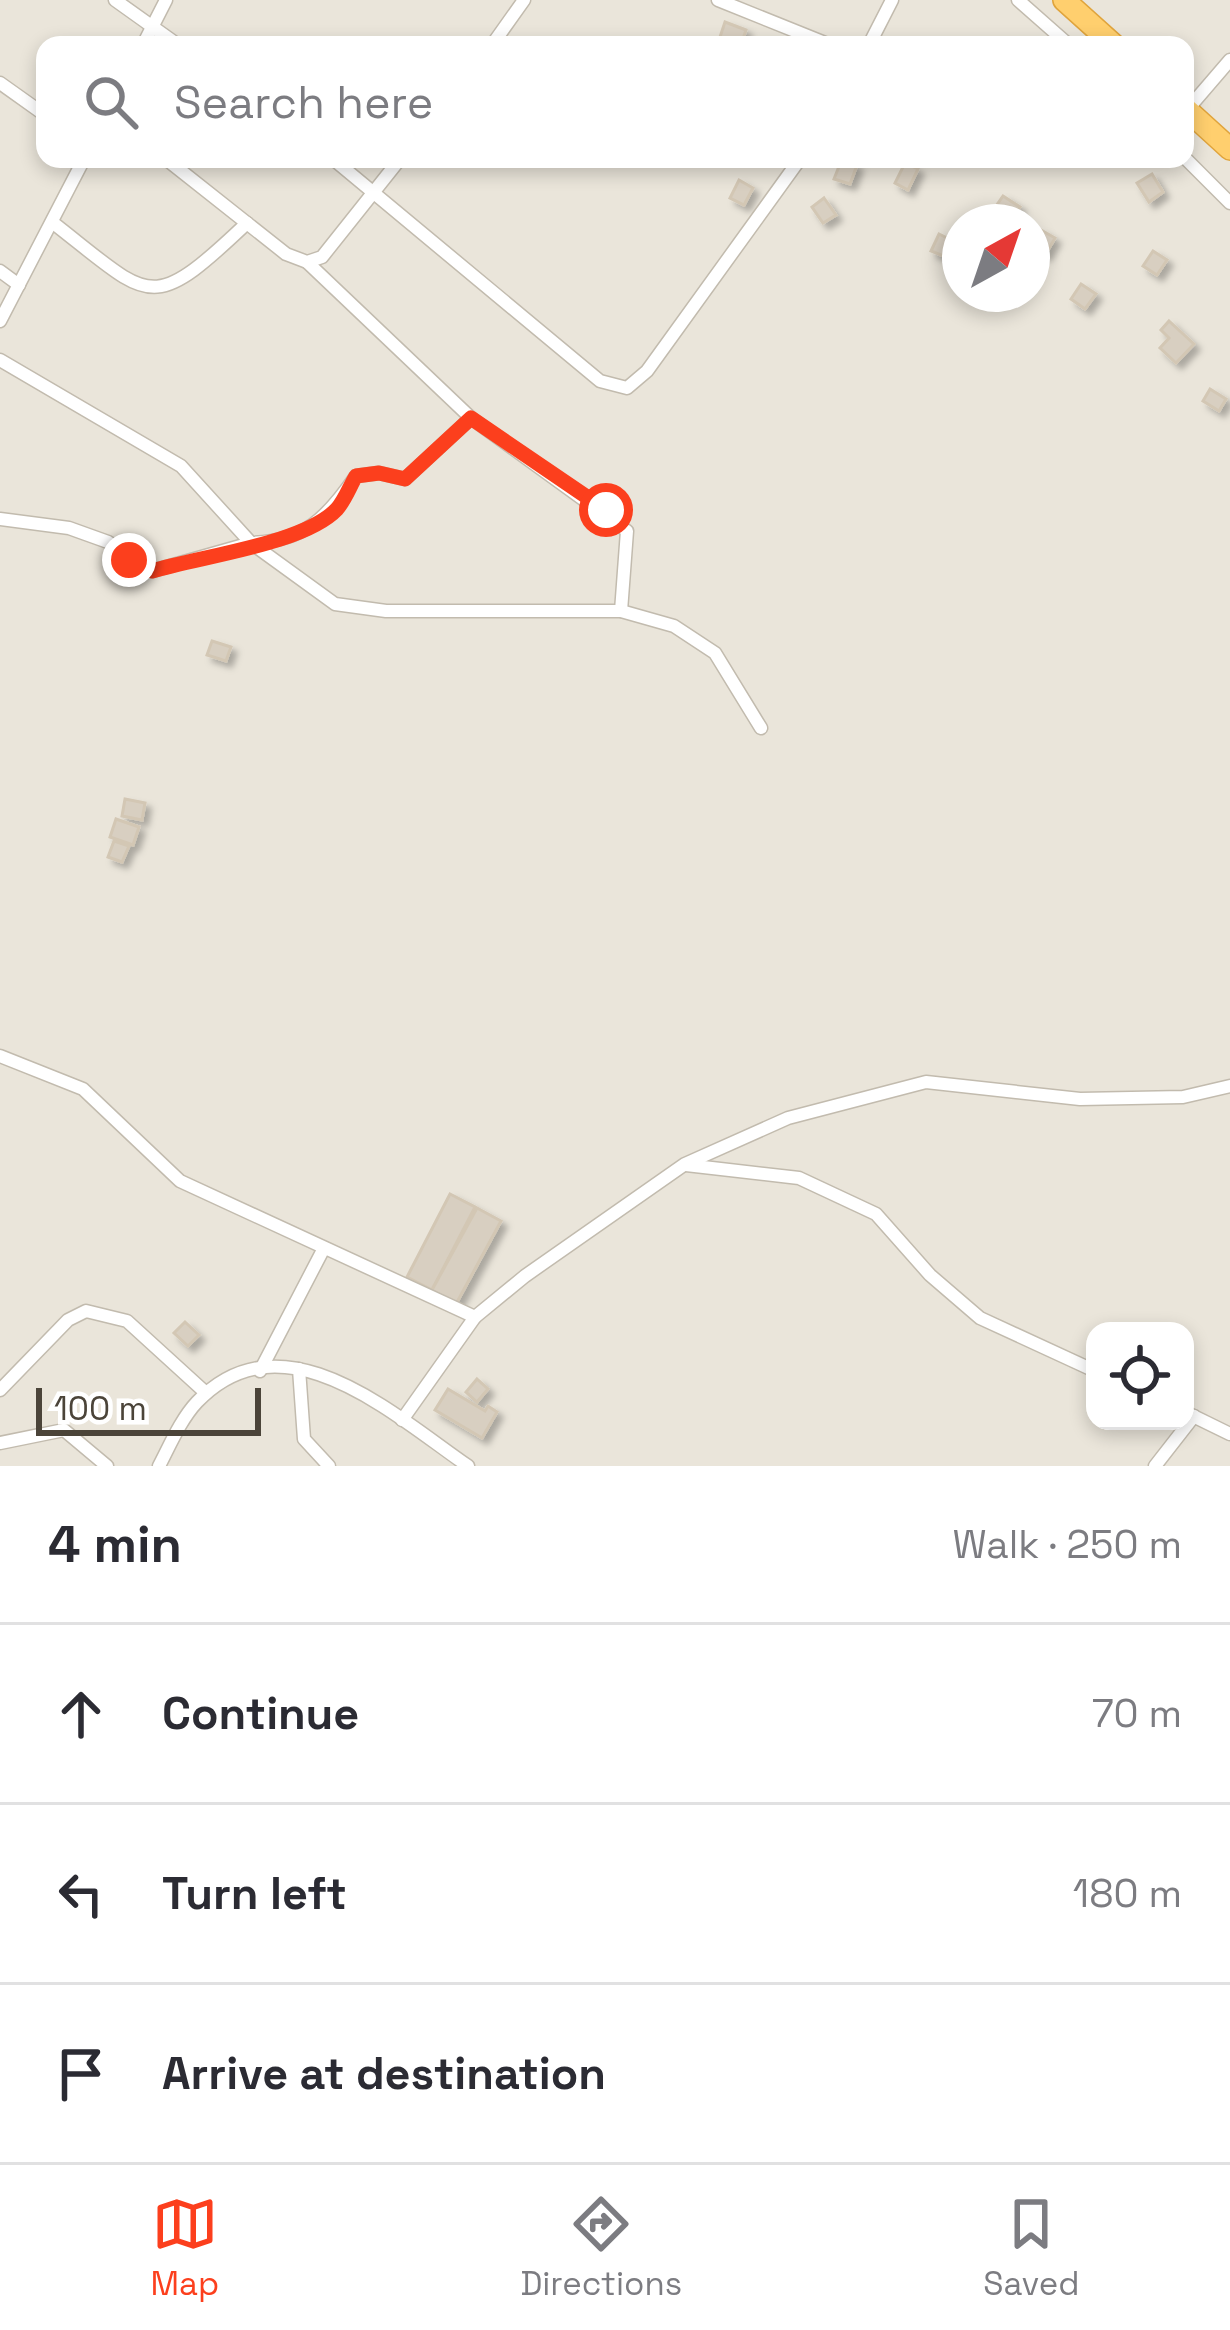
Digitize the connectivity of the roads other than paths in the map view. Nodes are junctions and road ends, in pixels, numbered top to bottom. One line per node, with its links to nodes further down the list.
1 (116, 0): 8 (street)
2 (166, 0): 8 (street)
3 (524, 0): 11 (street)
4 (718, 0): 12 (street)
5 (892, 0): 13 (street)
6 (1018, 0): 14 (street)
7 (1067, 1): 15 (highway)
8 (152, 26): 9 (street); 10 (street)
9 (147, 36)
10 (166, 36)
11 (498, 36)
12 (808, 36)
13 (874, 36)
14 (1059, 36)
15 (1104, 36)
16 (1230, 60): 18 (street)
17 (0, 83): 19 (street)
18 (1194, 100)
19 (36, 109)
20 (1194, 116): 21 (highway)
21 (1230, 148)
22 (1194, 167): 29 (street)
23 (79, 168): 30 (street)
24 (177, 168): 31 (street)
25 (345, 168): 28 (street)
26 (393, 168): 28 (street)
27 (794, 168): 28 (street)
28 (375, 190): 32 (street)
29 (1230, 203)
30 (52, 222): 31 (street); 34 (street)
31 (247, 224): 32 (street)
32 (308, 262): 37 (street)
33 (0, 271): 34 (street)
34 (19, 285): 35 (street)
35 (0, 322)
36 (0, 360): 39 (street)
37 (471, 418): 39 (street); 40 (street)
38 (0, 519): 39 (street)
39 (251, 543): 40 (street)
40 (621, 610): 41 (street)
41 (761, 728)
42 (0, 1055): 45 (street)
43 (1230, 1086): 44 (street)
44 (685, 1164): 46 (street); 47 (street)
45 (323, 1248): 46 (street); 49 (street)
46 (475, 1317): 53 (street)
47 (1086, 1367)
48 (299, 1369): 49 (street); 53 (street); 59 (street)
49 (260, 1371): 51 (street)
50 (0, 1390): 51 (street)
51 (206, 1393): 58 (street)
52 (1194, 1416): 55 (street)
53 (402, 1420): 60 (street)
54 (1179, 1430): 61 (street)
55 (1230, 1434)
56 (0, 1443): 57 (street)
57 (107, 1466)
58 (159, 1466)
59 (329, 1466)
60 (468, 1466)
61 (1155, 1466)

